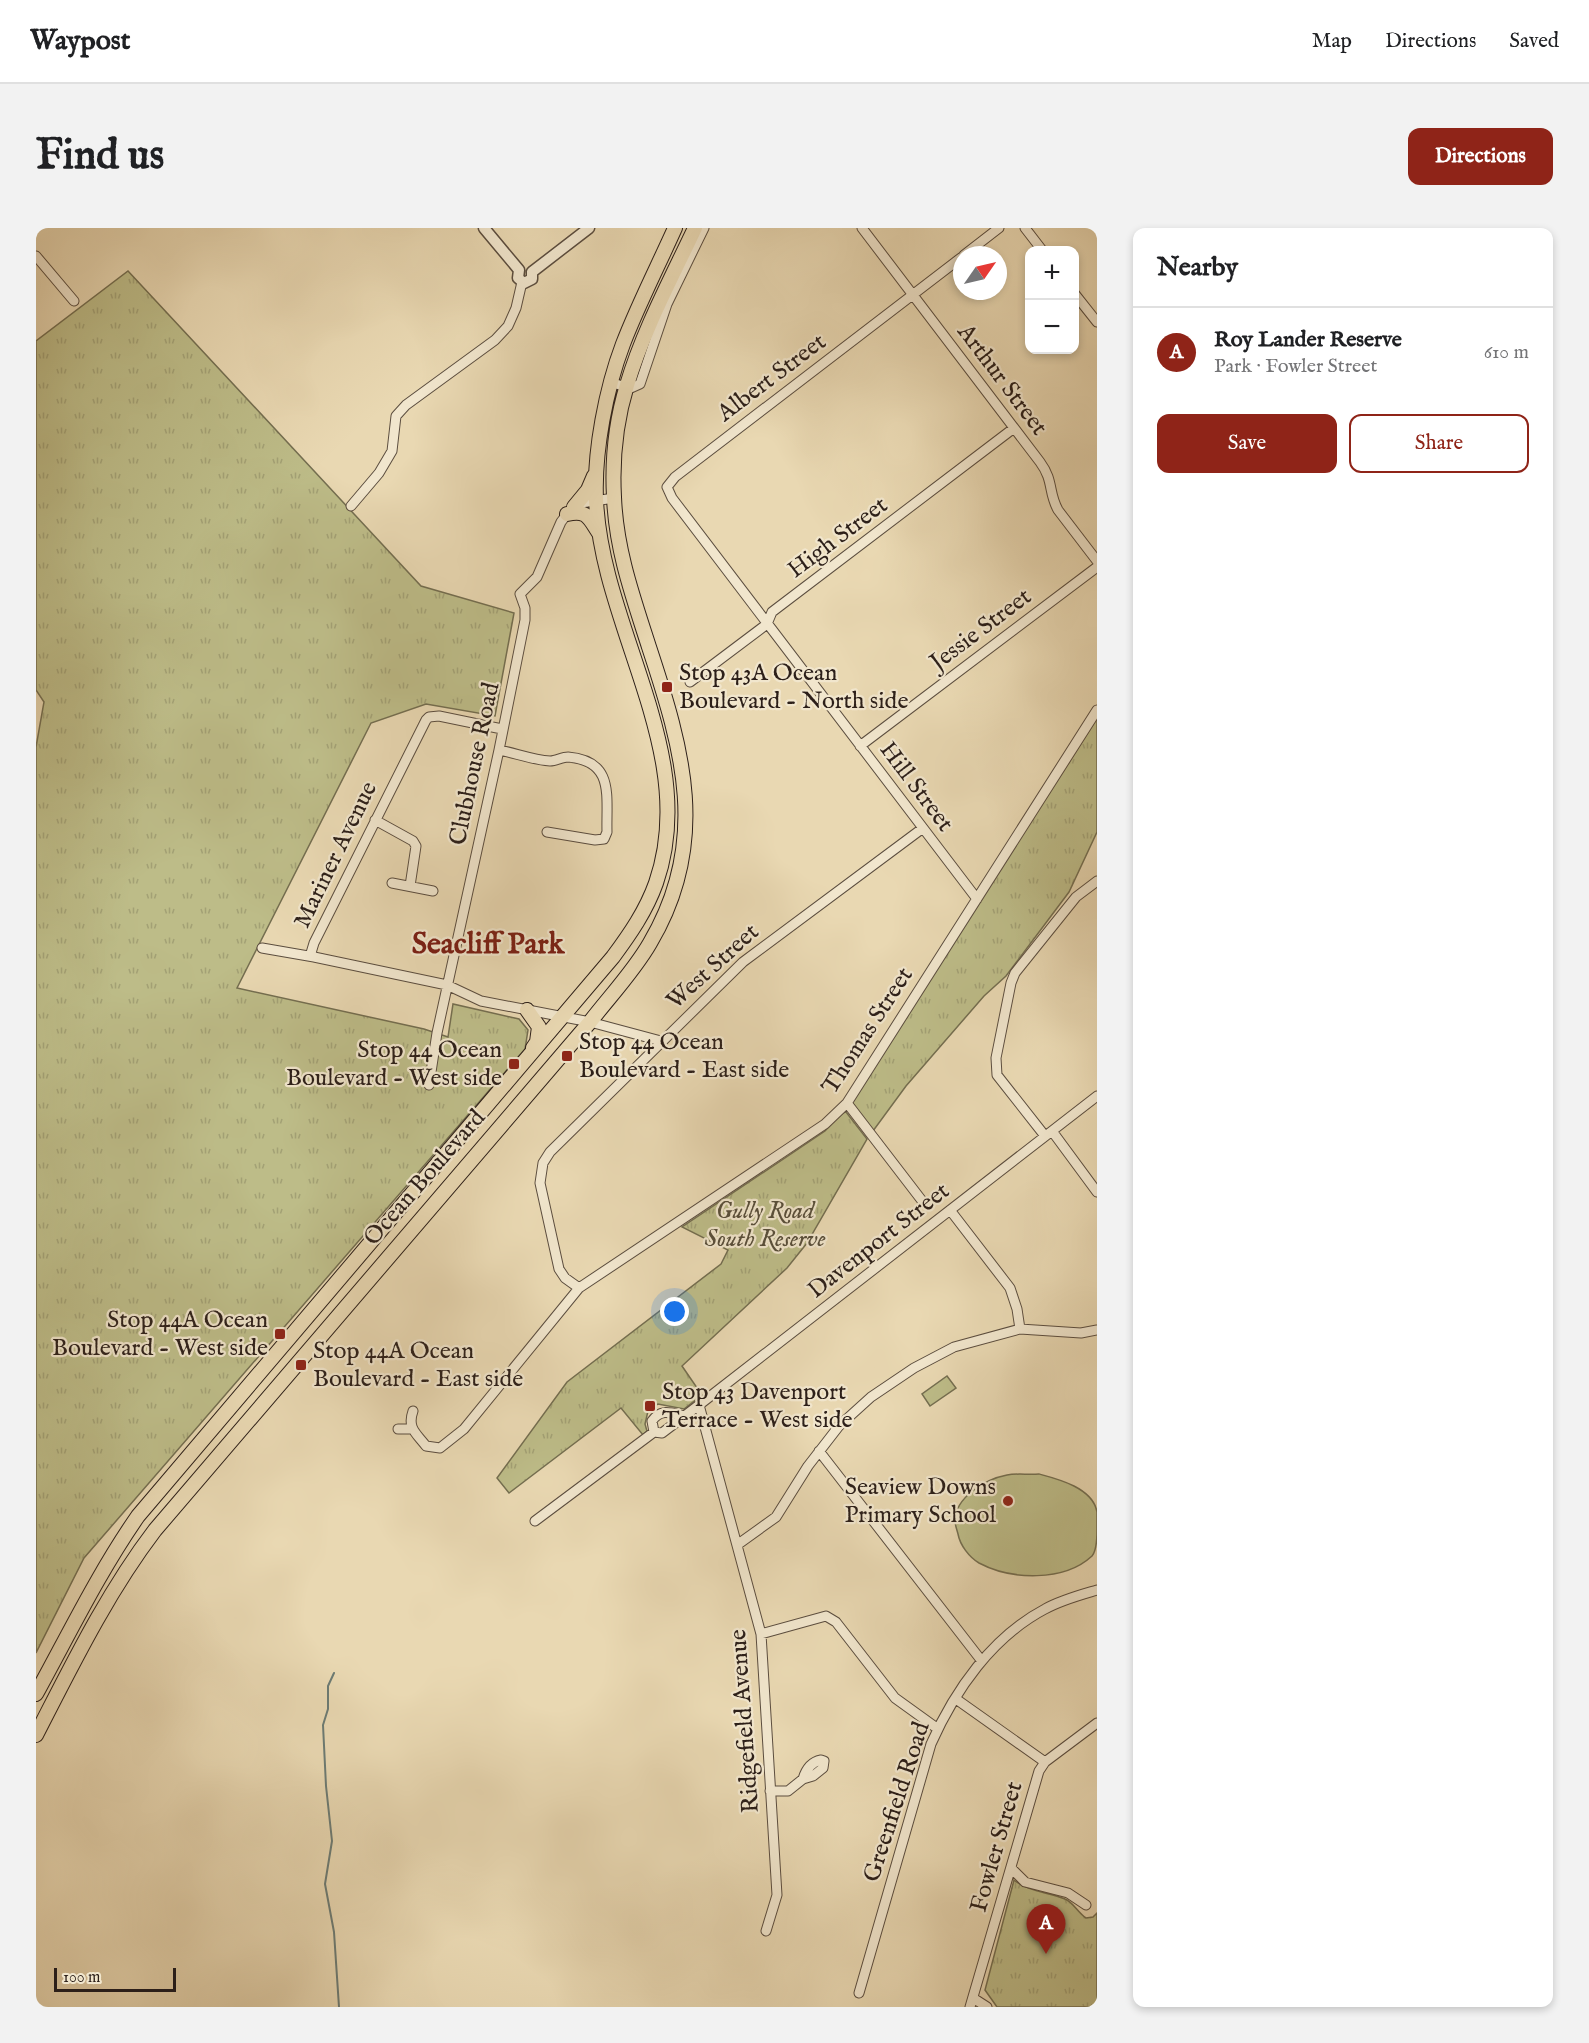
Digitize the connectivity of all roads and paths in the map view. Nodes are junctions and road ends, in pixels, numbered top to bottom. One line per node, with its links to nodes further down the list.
1 (484, 228): 15 (street)
2 (589, 228): 16 (street)
3 (662, 228): 13 (main road)
4 (675, 228): 13 (main road, Ocean Boulevard)
5 (695, 228): 23 (main road, Ocean Boulevard)
6 (704, 228): 23 (street)
7 (862, 228): 18 (street, Arthur Street)
8 (999, 228): 10 (street)
9 (1025, 228): 11 (street)
10 (976, 246)
11 (1039, 246)
12 (36, 256): 20 (street)
13 (659, 263): 22 (main road, Ocean Boulevard)
14 (953, 264): 18 (street)
15 (519, 270): 16 (street); 17 (street)
16 (532, 272): 17 (street)
17 (522, 282): 29 (street)
18 (913, 295): 24 (street, Arthur Street); 27 (street, Albert Street)
19 (1079, 299): 21 (street)
20 (74, 301)
21 (1097, 322)
22 (612, 383): 23 (street); 25 (main road, Ocean Boulevard)
23 (626, 387): 26 (main road, Ocean Boulevard)
24 (1014, 428): 32 (street, Arthur Street); 34 (street, High Street)
25 (598, 464): 28 (main road, Ocean Boulevard); 30 (main road)
26 (614, 498): 28 (street); 53 (main road, Ocean Boulevard)
27 (672, 498): 34 (street, Hill Street)
28 (596, 499): 30 (street); 31 (main road, Ocean Boulevard)
29 (351, 506)
30 (571, 510): 31 (main road); 37 (street, Clubhouse Road)
31 (601, 537): 52 (main road, Ocean Boulevard)
32 (1097, 561)
33 (1097, 567): 38 (street, Jessie Street)
34 (767, 624): 35 (street, High Street); 38 (street, Hill Street)
35 (690, 682)
36 (1097, 710): 47 (street, Thomas Street)
37 (502, 729): 39 (street, Clubhouse Road); 40 (street, Mariner Avenue)
38 (860, 746): 41 (street, Hill Street)
39 (499, 750): 42 (street); 50 (street, Clubhouse Road)
40 (375, 820): 45 (street); 49 (street, Mariner Avenue)
41 (922, 828): 47 (street, Hill Street); 54 (street, West Street)
42 (548, 832)
43 (1097, 881): 59 (street)
44 (392, 883): 45 (street)
45 (410, 886): 46 (street)
46 (433, 891)
47 (977, 899): 58 (street, Thomas Street)
48 (262, 948): 49 (street)
49 (314, 957): 50 (street, Mariner Avenue)
50 (447, 985): 51 (street, Mariner Avenue); 56 (street, Clubhouse Road)
51 (527, 1010): 52 (street, Mariner Avenue); 55 (main road)
52 (562, 1018): 53 (street, Mariner Avenue); 55 (main road, Ocean Boulevard)
53 (590, 1022): 54 (street, Mariner Avenue); 60 (main road, Ocean Boulevard)
54 (661, 1041): 65 (street, West Street)
55 (520, 1067): 61 (main road, Ocean Boulevard)
56 (429, 1085)
57 (1097, 1096): 59 (street, Davenport Street)
58 (847, 1103): 63 (street); 65 (street, Thomas Street)
59 (1048, 1134): 62 (street); 64 (street, Davenport Street)
60 (485, 1142): 61 (main road); 84 (main road, Ocean Boulevard)
61 (447, 1152): 80 (main road, Ocean Boulevard)
62 (1097, 1192)
63 (923, 1202)
64 (950, 1210): 66 (street); 68 (street, Davenport Street)
65 (579, 1288): 72 (street, Thomas Street)
66 (1020, 1329): 67 (street); 74 (street)
67 (1097, 1330)
68 (699, 1405): 70 (street, Davenport Street); 76 (street, Ridgefield Avenue)
69 (413, 1411): 72 (street)
70 (684, 1416): 73 (street, Davenport Street); 73 (street, Davenport Street)
71 (398, 1429): 72 (street)
72 (412, 1429)
73 (654, 1432): 75 (street, Davenport Street)
74 (819, 1451): 76 (street); 79 (street)
75 (535, 1521)
76 (737, 1545): 78 (street, Ridgefield Avenue)
77 (1097, 1590): 79 (street, Greenfield Road)
78 (761, 1634): 83 (street); 87 (street, Ridgefield Avenue)
79 (981, 1659): 81 (street, Greenfield Road)
80 (36, 1694)
81 (956, 1699): 83 (street, Greenfield Road); 85 (street)
82 (1097, 1723): 85 (street, Fowler Street)
83 (938, 1729): 91 (street, Greenfield Road)
84 (36, 1735)
85 (1045, 1762): 88 (street, Fowler Street)
86 (803, 1779): 87 (street)
87 (770, 1791): 90 (street, Ridgefield Avenue)
88 (1011, 1868): 89 (street); 92 (street, Fowler Street)
89 (1086, 1905)
90 (766, 1931)
91 (859, 1993)
92 (972, 2002): 93 (street)
93 (987, 2007)

